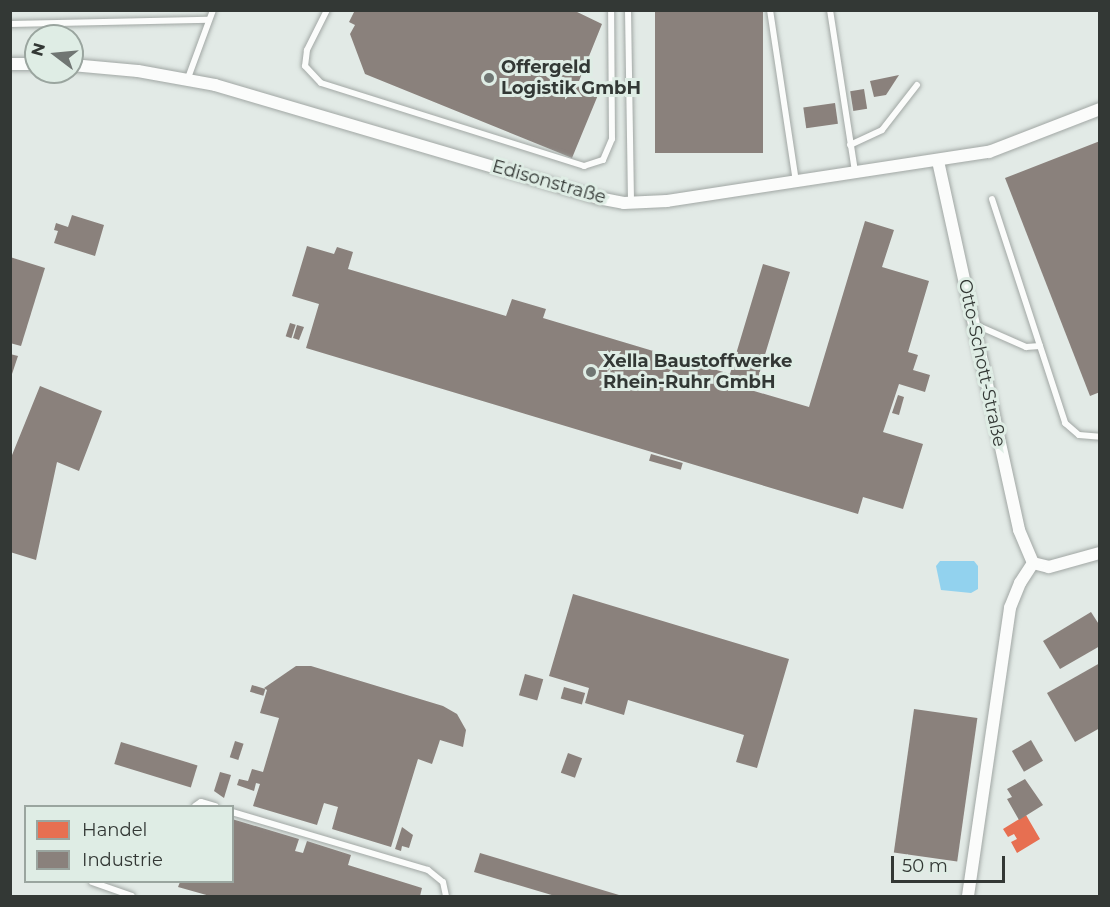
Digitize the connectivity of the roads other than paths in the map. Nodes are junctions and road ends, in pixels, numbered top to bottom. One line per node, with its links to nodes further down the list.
1 (213, 10): 7 (lane)
2 (327, 10): 3 (lane)
3 (611, 10)
4 (628, 10): 18 (lane)
5 (770, 10): 16 (lane)
6 (830, 10): 13 (lane)
7 (209, 20): 8 (lane); 10 (lane)
8 (10, 24)
9 (84, 66): 10 (street, Edisonstraße)
10 (188, 78): 18 (street, Edisonstraße)
11 (917, 85): 13 (lane)
12 (1100, 109): 14 (street, Edisonstraße)
13 (850, 145): 15 (lane)
14 (938, 161): 15 (street, Edisonstraße); 19 (street, Otto-Schott-Straße)
15 (855, 173): 16 (street, Edisonstraße)
16 (796, 182): 18 (street, Edisonstraße)
17 (992, 199): 20 (lane)
18 (631, 203)
19 (974, 324): 20 (lane); 23 (street, Otto-Schott-Straße)
20 (1040, 346): 21 (lane)
21 (1100, 437)
22 (1100, 553): 23 (street)
23 (1033, 563): 28 (street)
24 (234, 813): 27 (lane)
25 (95, 883): 26 (lane)
26 (132, 897)
27 (446, 897)
28 (968, 897)

